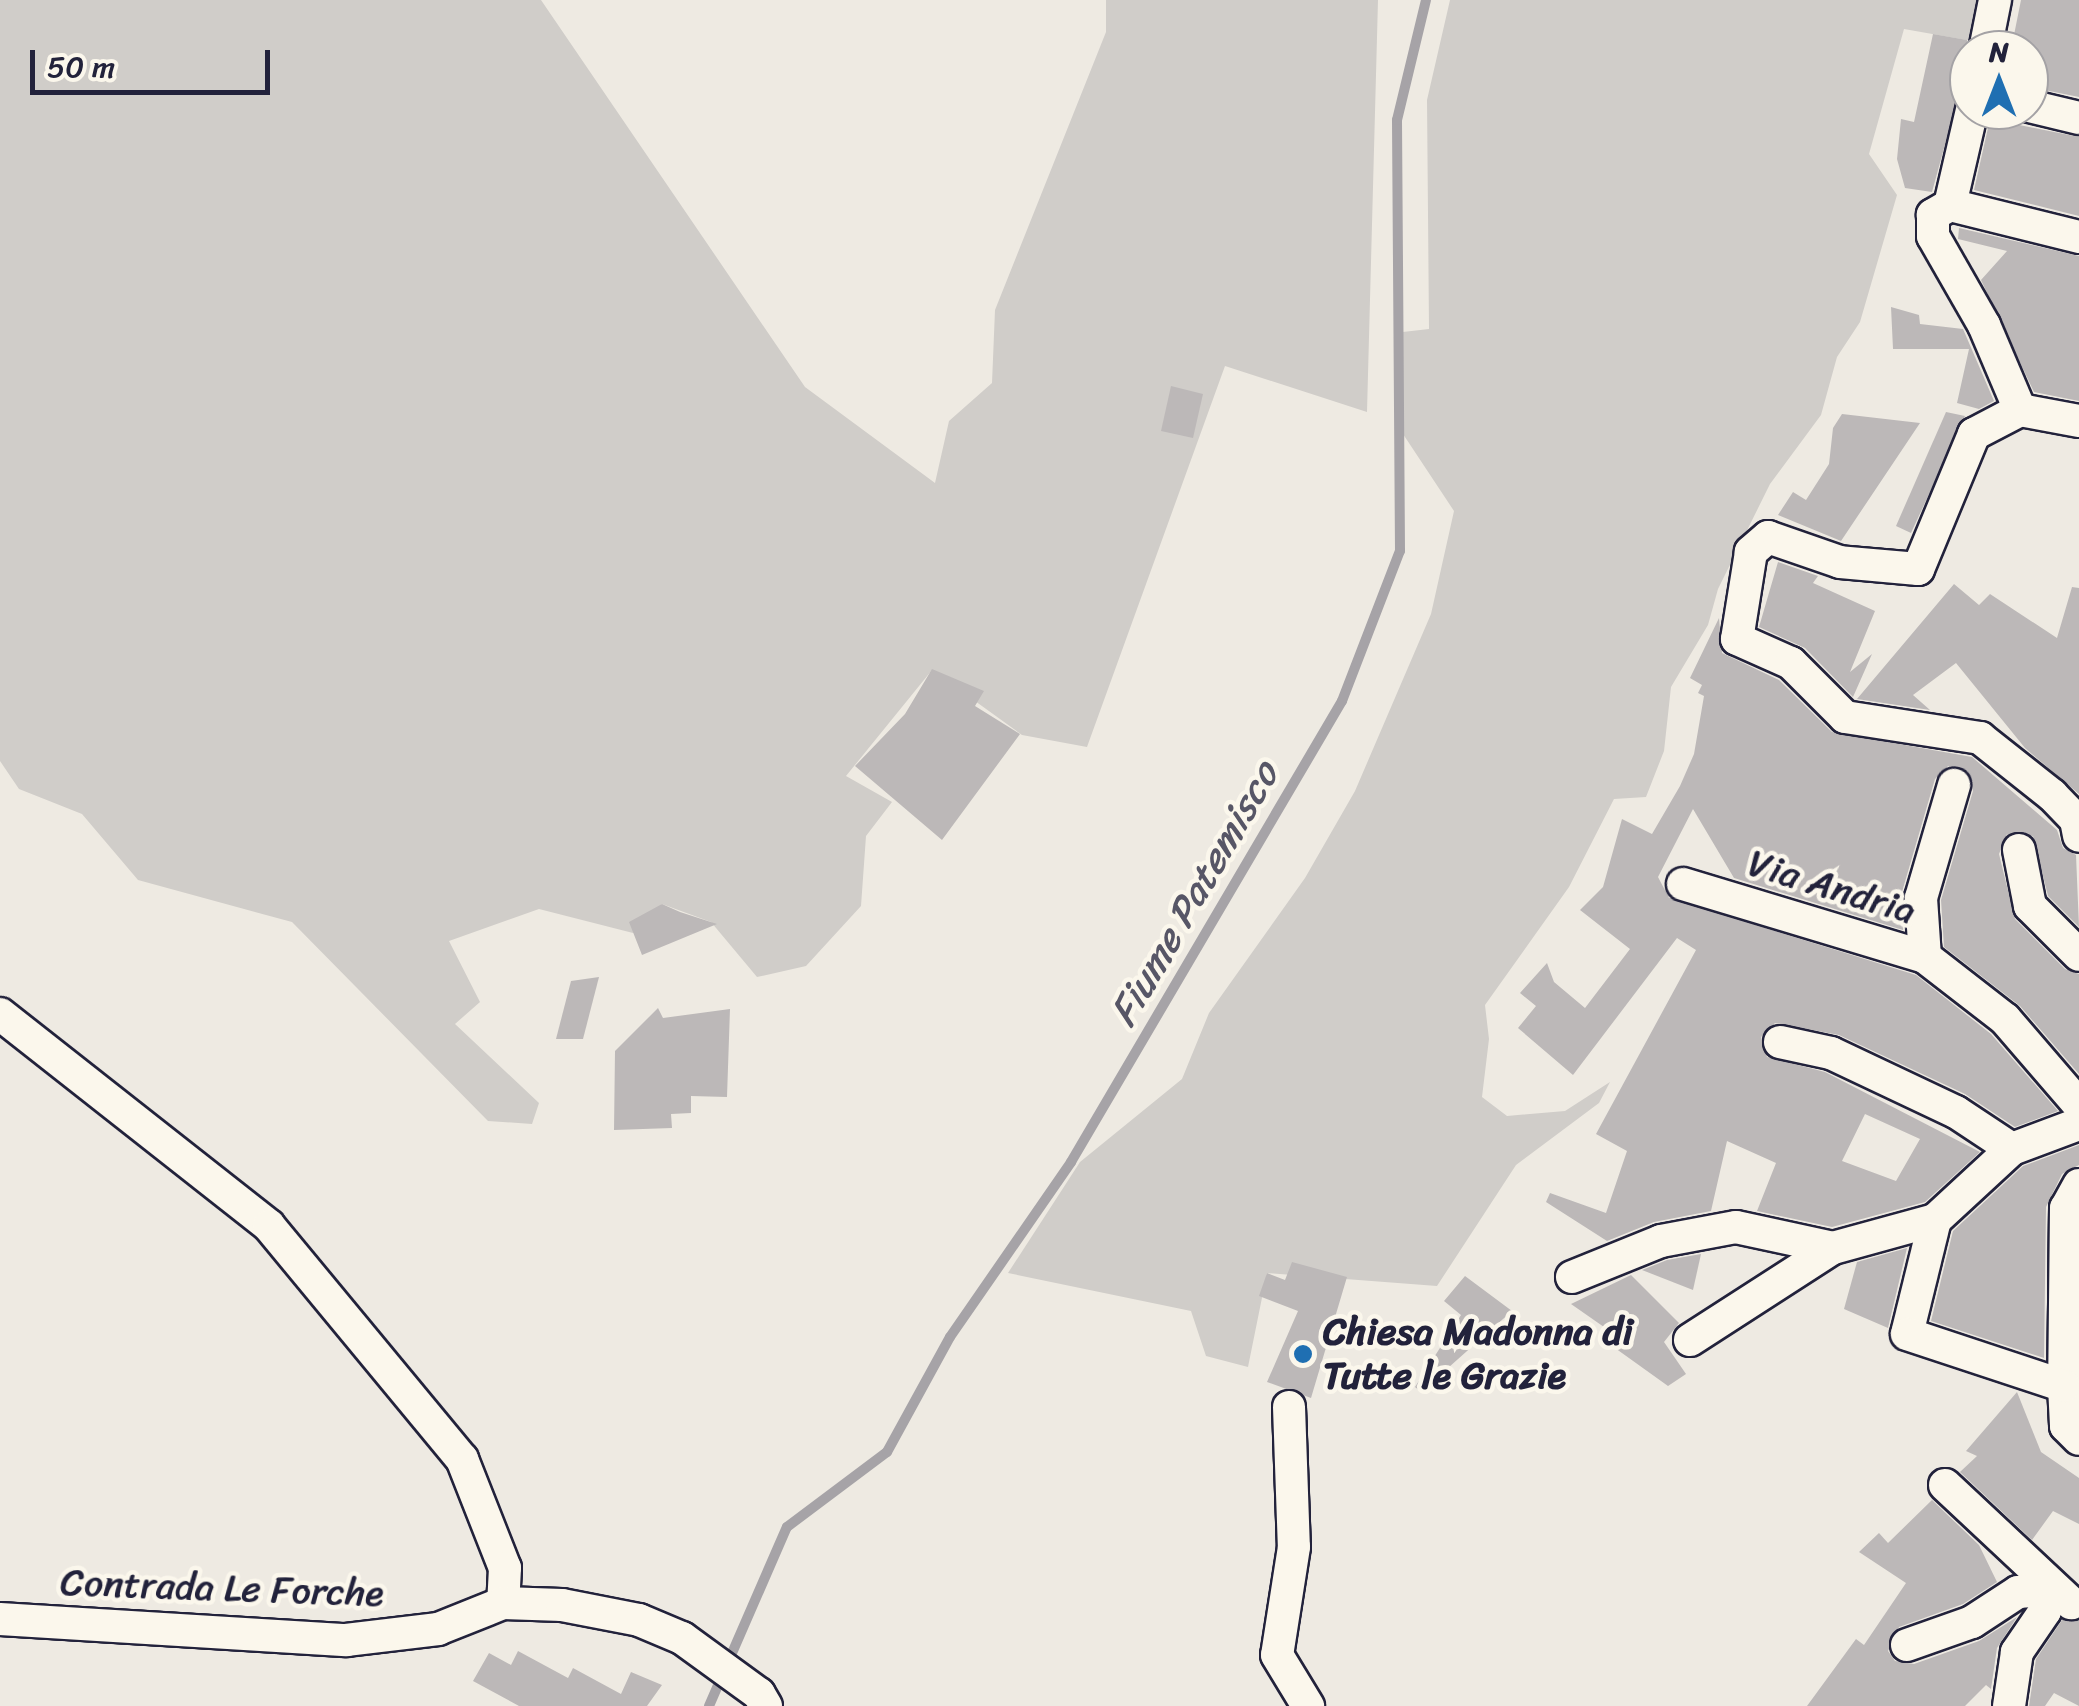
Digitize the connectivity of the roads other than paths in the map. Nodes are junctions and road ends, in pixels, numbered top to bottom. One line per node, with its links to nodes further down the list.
1 (1995, 0): 2 (street)
2 (1989, 30)
3 (2049, 111): 4 (street)
4 (2079, 118)
5 (1967, 130): 6 (street)
6 (1950, 205): 7 (street); 8 (street)
7 (2079, 237)
8 (2020, 410): 9 (street); 11 (street)
9 (2079, 422)
10 (1954, 785): 15 (street)
11 (2078, 823)
12 (2019, 850): 14 (street)
13 (1683, 884): 15 (street, Via Andria)
14 (2079, 954)
15 (1925, 957): 18 (street, Via Andria)
16 (0, 1014): 30 (street)
17 (1780, 1042): 20 (street)
18 (2079, 1105)
19 (2079, 1124): 20 (street)
20 (2012, 1149): 22 (street)
21 (2079, 1185): 26 (street)
22 (1935, 1220): 23 (street); 26 (street)
23 (1833, 1248): 24 (street); 25 (street)
24 (1572, 1276)
25 (1690, 1340)
26 (2064, 1386): 28 (street)
27 (1289, 1406): 35 (street)
28 (2079, 1440)
29 (1945, 1485): 31 (street)
30 (503, 1603): 32 (street, Contrada Le Forche); 34 (street, Contrada Le Forche)
31 (2069, 1603): 33 (street); 36 (street)
32 (0, 1619)
33 (1907, 1645)
34 (763, 1700)
35 (1308, 1706)
36 (2009, 1706)

